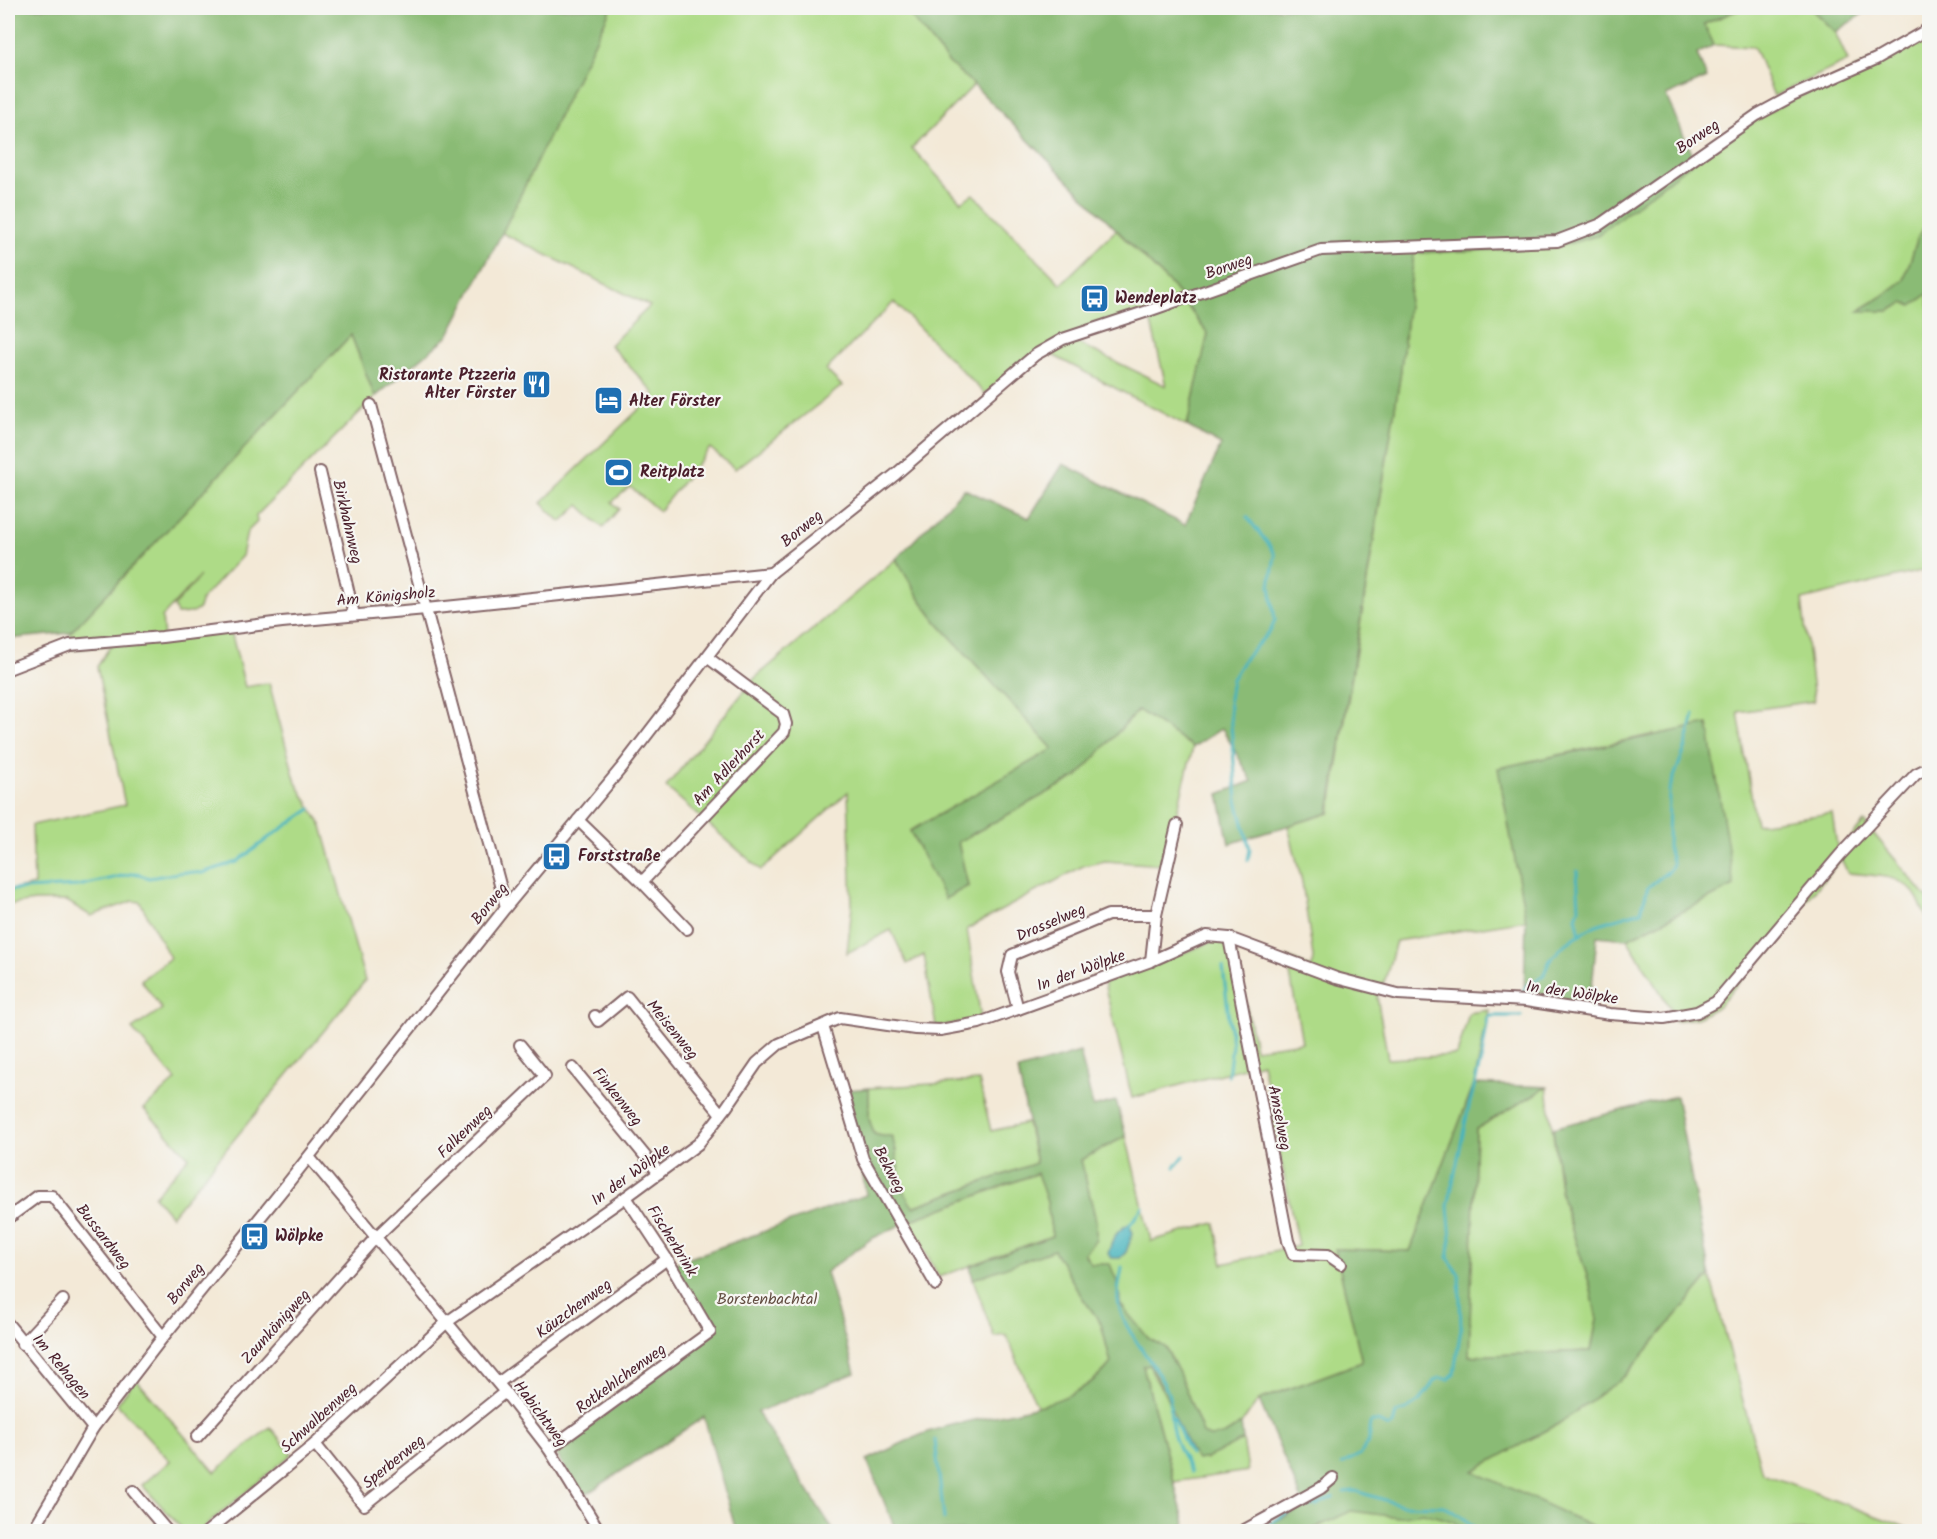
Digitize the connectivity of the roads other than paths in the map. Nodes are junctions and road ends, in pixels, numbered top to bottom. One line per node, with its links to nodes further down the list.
1 (1929, 28): 4 (street, Borweg)
2 (371, 405): 5 (street)
3 (320, 472): 6 (street, Birkhahnweg)
4 (771, 573): 5 (street, Am Königsholz); 7 (street, Borweg)
5 (426, 609): 6 (street, Am Königsholz); 13 (street)
6 (354, 615): 8 (street, Am Königsholz)
7 (707, 657): 10 (street, Borweg); 12 (street, Am Adlerhorst)
8 (8, 669)
9 (1929, 767): 16 (street, In der Wölpke)
10 (578, 820): 12 (street); 13 (street, Borweg)
11 (1177, 825): 14 (street)
12 (642, 882): 15 (street)
13 (506, 908): 24 (street, Borweg)
14 (1156, 915): 17 (street); 18 (street, Drosselweg)
15 (687, 929)
16 (1229, 938): 17 (street, In der Wölpke); 30 (street, Amselweg)
17 (1151, 961): 18 (street, In der Wölpke)
18 (1018, 1009): 20 (street, In der Wölpke)
19 (595, 1016): 23 (street, Meisenweg)
20 (823, 1026): 23 (street, In der Wölpke); 31 (street, Bekweg)
21 (520, 1045): 28 (street, Falkenweg)
22 (573, 1068): 25 (street, Finkenweg)
23 (722, 1114): 25 (street, In der Wölpke)
24 (309, 1157): 28 (street); 36 (street, Borweg)
25 (660, 1173): 26 (street, In der Wölpke)
26 (626, 1197): 29 (street, Fischerbrink); 33 (street, In der Wölpke)
27 (8, 1218): 36 (street, Bussardweg)
28 (377, 1236): 33 (street); 40 (street, Zaunkönigweg)
29 (667, 1259): 35 (street, Fischerbrink); 38 (street, Käuzchenweg)
30 (1341, 1263)
31 (936, 1285)
32 (63, 1300): 37 (street)
33 (447, 1322): 38 (street, Habichtweg); 41 (street, Schwalbenweg)
34 (8, 1324): 37 (street, Im Rehagen)
35 (710, 1332): 42 (street, Rotkehlchenweg)
36 (163, 1337): 39 (street, Borweg)
37 (22, 1344): 39 (street, Im Rehagen)
38 (501, 1388): 41 (street, Sperberweg); 42 (street, Habichtweg)
39 (93, 1428): 45 (street, Borweg)
40 (197, 1437)
41 (315, 1444): 47 (street, Schwalbenweg)
42 (549, 1449): 48 (street, Habichtweg)
43 (1333, 1478): 49 (street)
44 (133, 1491): 46 (street)
45 (32, 1532)
46 (168, 1532)
47 (207, 1532)
48 (600, 1532)
49 (1240, 1532)

